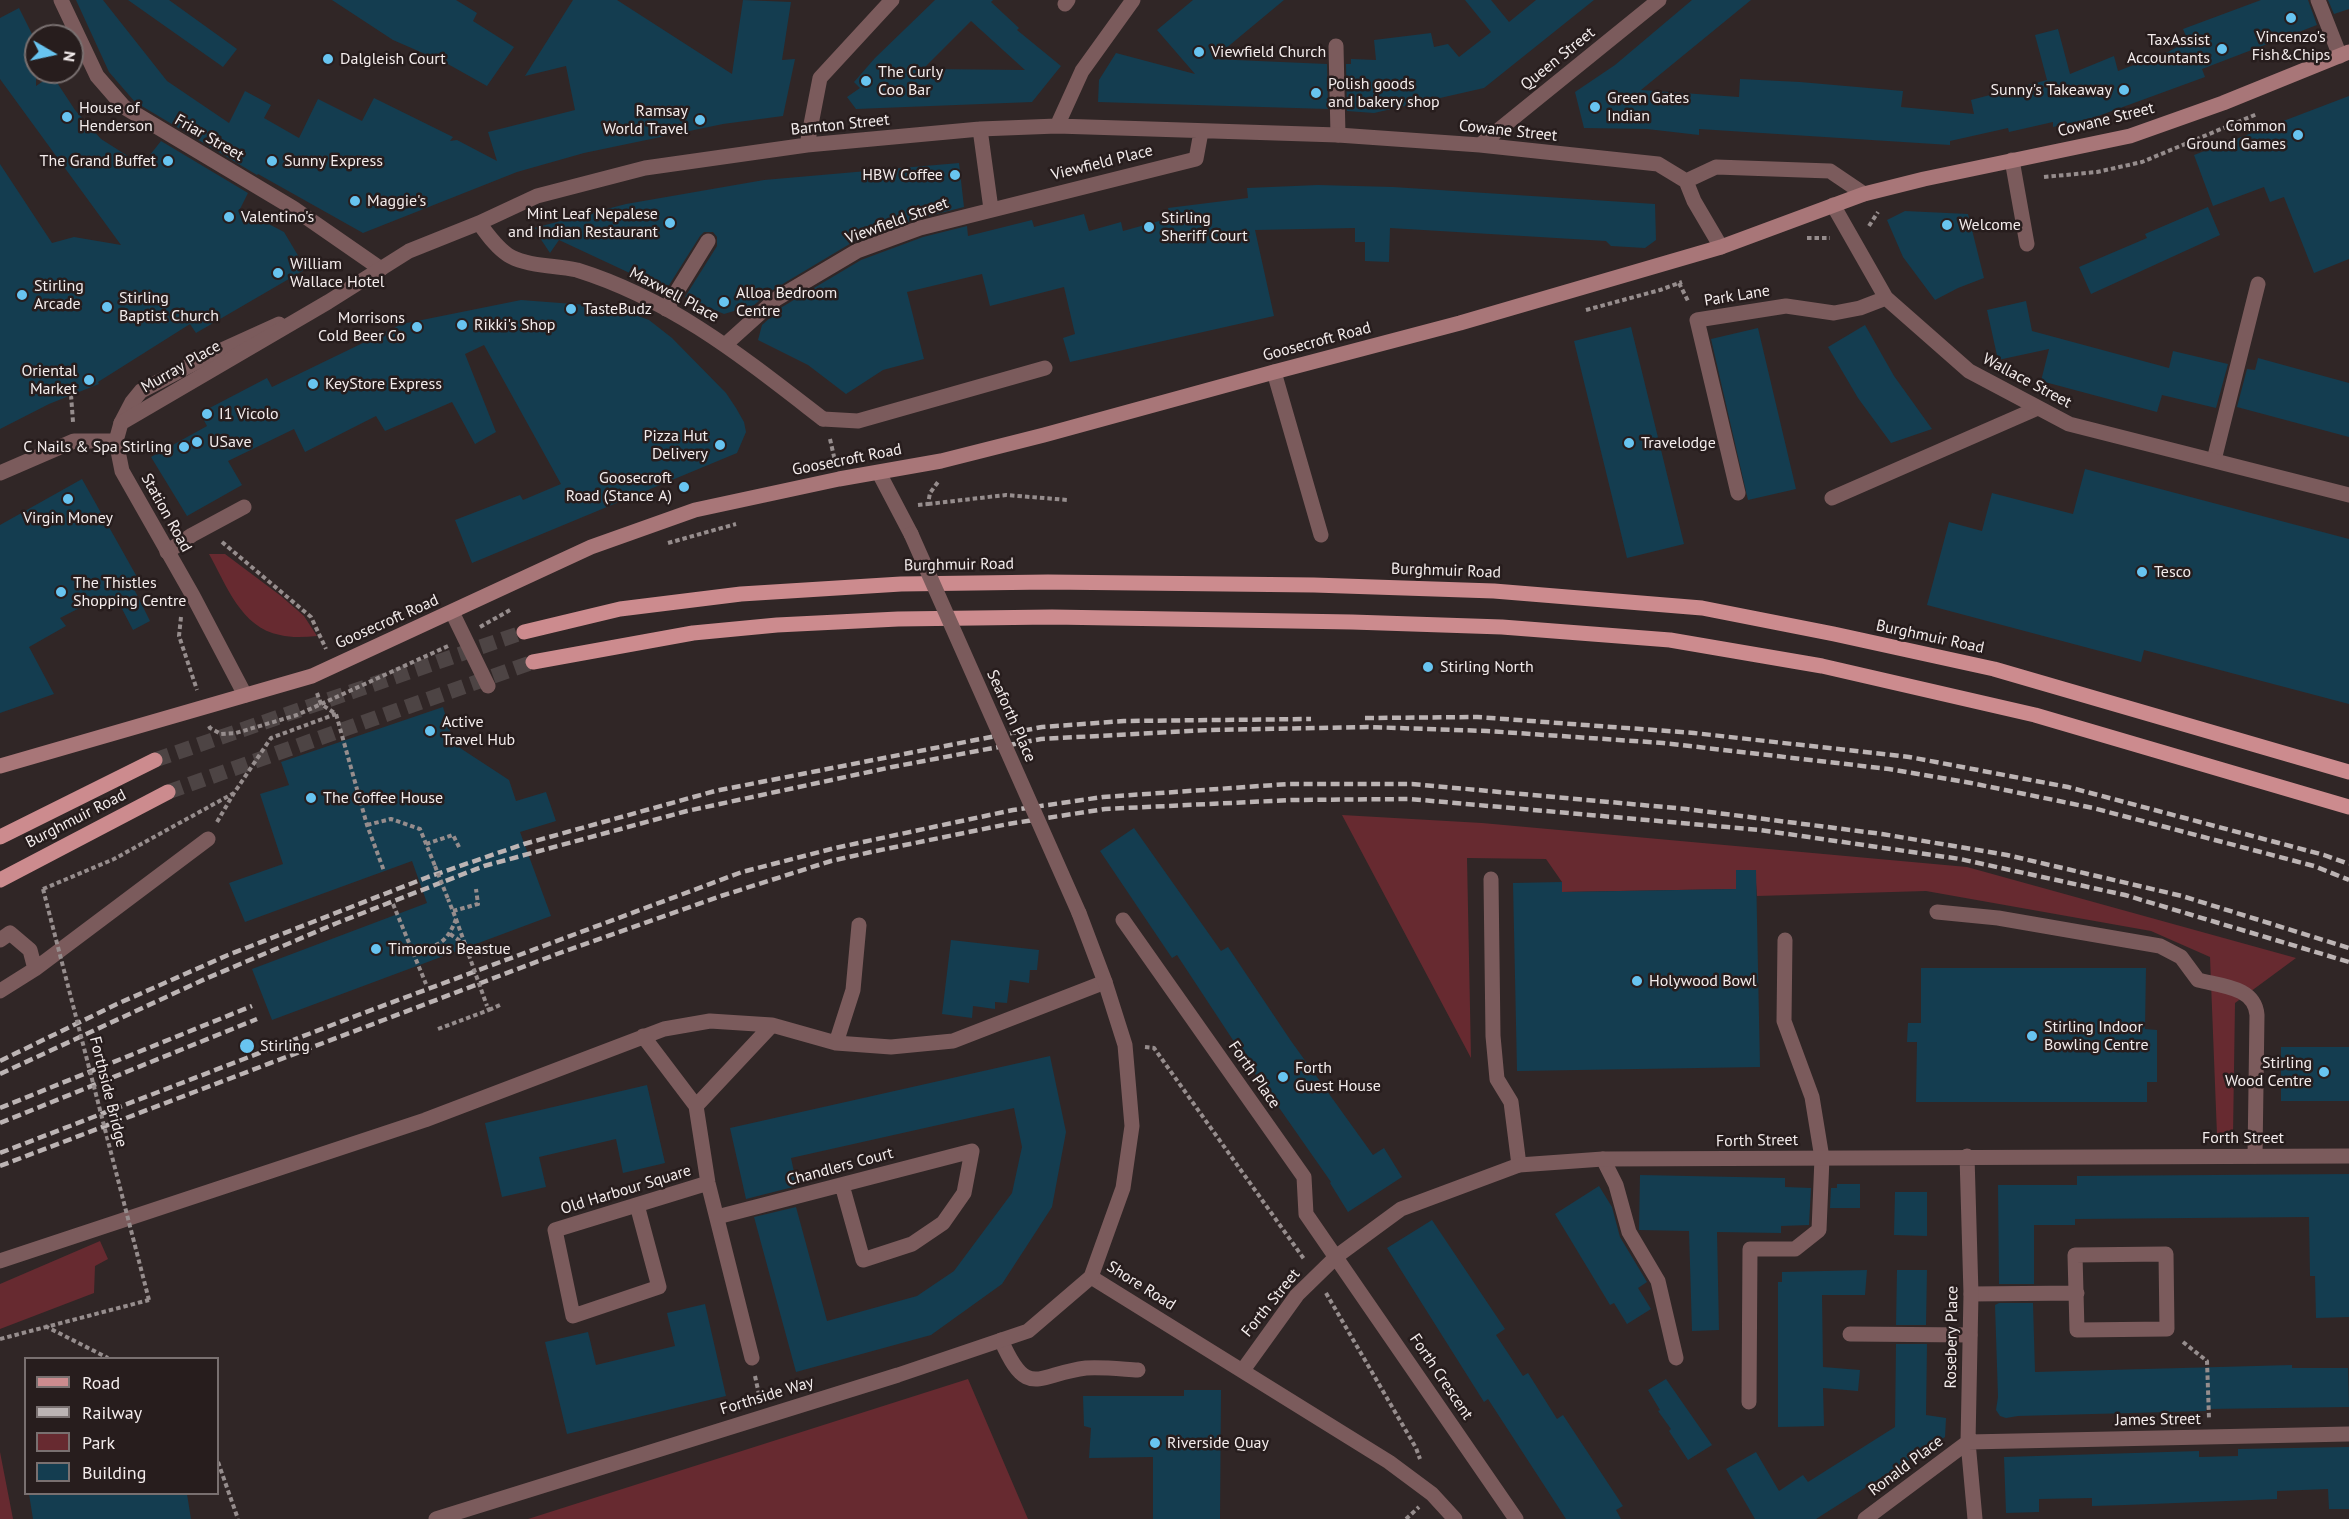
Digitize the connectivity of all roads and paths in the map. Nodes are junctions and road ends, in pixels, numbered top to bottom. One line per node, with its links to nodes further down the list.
1 (61, 0): 28 (street, Friar Street)
2 (892, 0): 13 (street)
3 (1133, 0): 9 (street)
4 (1659, 0): 14 (street, Queen Street)
5 (2318, 0): 7 (street)
6 (1336, 46): 12 (street)
7 (2344, 54): 15 (main road, Cowane Street)
8 (2260, 112): 17 (path)
9 (1056, 126): 10 (street, Barnton Street); 11 (street, Barnton Street)
10 (980, 129): 13 (street, Barnton Street); 21 (street)
11 (1201, 132): 12 (street, Barnton Street); 21 (street, Viewfield Place)
12 (1330, 134): 14 (street, Cowane Street)
13 (807, 145): 22 (street, Barnton Street)
14 (1480, 145): 16 (street, Cowane Street)
15 (2012, 160): 17 (street); 18 (main road, Cowane Street)
16 (1686, 181): 18 (street); 27 (street)
17 (2016, 181): 26 (street)
18 (1864, 194): 19 (main road, Cowane Street)
19 (1833, 205): 23 (street, Wallace Street); 27 (main road, Cowane Street)
20 (1885, 208): 23 (path)
21 (991, 209): 34 (street, Viewfield Street)
22 (479, 223): 28 (street, Barnton Street); 32 (street, Maxwell Place)
23 (1848, 233): 24 (path); 31 (street, Wallace Street)
24 (1802, 237)
25 (708, 241): 32 (street)
26 (2027, 244)
27 (1721, 247): 36 (main road, Goosecroft Road)
28 (381, 269): 40 (street, Murray Place)
29 (1690, 279): 33 (path)
30 (2258, 284): 41 (street)
31 (1886, 298): 38 (street, Wallace Street); 45 (street, Park Lane)
32 (666, 309): 34 (street, Maxwell Place)
33 (1580, 312)
34 (726, 344): 35 (street)
35 (1045, 368)
36 (1274, 372): 43 (main road, Goosecroft Road); 54 (street)
37 (71, 395): 39 (path)
38 (2038, 408): 41 (street, Wallace Street); 47 (street)
39 (74, 441): 40 (street); 42 (street)
40 (116, 441): 56 (street, Station Road)
41 (2214, 460): 46 (street, Wallace Street)
42 (0, 473)
43 (879, 473): 51 (street); 59 (main road, Goosecroft Road)
44 (946, 478): 49 (path)
45 (1738, 493)
46 (2349, 495)
47 (1832, 498)
48 (1068, 500): 49 (path)
49 (928, 504): 51 (path)
50 (244, 507): 53 (street)
51 (897, 509): 87 (street, Seaforth Place, bridge)
52 (738, 524): 55 (path)
53 (205, 528): 56 (street); 63 (path)
54 (1321, 535)
55 (661, 545)
56 (167, 552): 65 (street, Station Road)
57 (513, 608): 61 (path)
58 (182, 609): 67 (path)
59 (452, 612): 61 (street); 63 (main road, Goosecroft Road)
60 (524, 632): 71 (main road, Burghmuir Road)
61 (464, 638): 64 (street); 66 (path)
62 (533, 662): 74 (main road)
63 (333, 665): 65 (main road, Goosecroft Road)
64 (488, 686)
65 (244, 695): 67 (main road, Goosecroft Road)
66 (321, 704): 67 (path); 68 (path)
67 (203, 707): 70 (main road, Goosecroft Road)
68 (336, 714): 73 (path); 75 (path)
69 (155, 760): 76 (main road, Burghmuir Road)
70 (0, 766)
71 (2349, 772)
72 (168, 792): 82 (main road, Burghmuir Road)
73 (234, 793): 77 (path); 124 (path, Forthside Bridge, bridge)
74 (2349, 807)
75 (367, 825): 78 (path); 80 (path)
76 (0, 837)
77 (208, 839): 96 (street)
78 (426, 844): 79 (path); 85 (path, bridge)
79 (460, 849)
80 (384, 871)
81 (1491, 879): 113 (street)
82 (0, 880)
83 (476, 889): 85 (path)
84 (393, 903): 95 (path)
85 (453, 910): 88 (path)
86 (1937, 912): 109 (street)
87 (1079, 913): 97 (street, Shore Road)
88 (456, 919): 91 (path); 94 (path, bridge)
89 (1123, 920): 118 (street, Forth Place)
90 (858, 925): 105 (street)
91 (450, 934): 94 (path); 95 (path)
92 (0, 940): 96 (street)
93 (1785, 940): 111 (street)
94 (466, 945): 101 (path, bridge)
95 (414, 952): 98 (path)
96 (35, 969): 99 (street)
97 (1105, 982): 105 (street); 106 (street, Shore Road)
98 (426, 984)
99 (0, 991)
100 (500, 1005): 101 (path)
101 (488, 1008): 103 (path)
102 (772, 1025): 104 (street); 105 (street); 107 (street)
103 (438, 1029)
104 (643, 1035): 107 (street); 119 (street)
105 (836, 1043)
106 (1125, 1045): 120 (path); 121 (street, Shore Road)
107 (696, 1106): 114 (street)
108 (1967, 1156): 109 (street, Forth Street); 111 (street, Forth Street); 123 (street, Rosebery Place)
109 (2255, 1156): 110 (street, Forth Street)
110 (2349, 1156)
111 (1822, 1158): 112 (street, Forth Street); 135 (street)
112 (1604, 1159): 113 (street, Forth Street); 132 (street)
113 (1519, 1165): 118 (street, Forth Street)
114 (708, 1183): 116 (street, Old Harbour Square); 117 (street)
115 (842, 1185): 115 (street, Chandlers Court); 117 (street, Chandlers Court)
116 (637, 1205): 116 (street, Old Harbour Square)
117 (717, 1217): 131 (street)
118 (1337, 1256): 120 (street, Forth Street); 145 (street, Forth Crescent)
119 (0, 1261)
120 (1316, 1276): 134 (street, Forth Street); 141 (path)
121 (1091, 1277): 129 (street, Forthside Way); 134 (street, Shore Road)
122 (2077, 1293): 123 (street); 125 (street); 125 (street)
123 (1971, 1294): 127 (street, Rosebery Place)
124 (45, 1326): 128 (path); 130 (path)
125 (2167, 1329): 138 (path)
126 (1850, 1334): 127 (street)
127 (1970, 1335): 139 (street, Rosebery Place)
128 (0, 1339)
129 (1001, 1340): 133 (street); 136 (street, Forthside Way)
130 (104, 1357)
131 (752, 1358): 136 (path)
132 (1676, 1358)
133 (1138, 1370)
134 (1243, 1370): 141 (street, Shore Road)
135 (1749, 1402)
136 (763, 1416): 143 (street, Forthside Way)
137 (2349, 1434): 138 (street, James Street)
138 (2209, 1437): 139 (street, James Street)
139 (1968, 1443): 146 (street, Ronald Place); 147 (street, Rosebery Place)
140 (219, 1465): 142 (path)
141 (1432, 1494): 144 (street, Shore Road)
142 (238, 1519)
143 (436, 1519)
144 (1455, 1519)
145 (1516, 1519)
146 (1865, 1519)
147 (1975, 1519)

